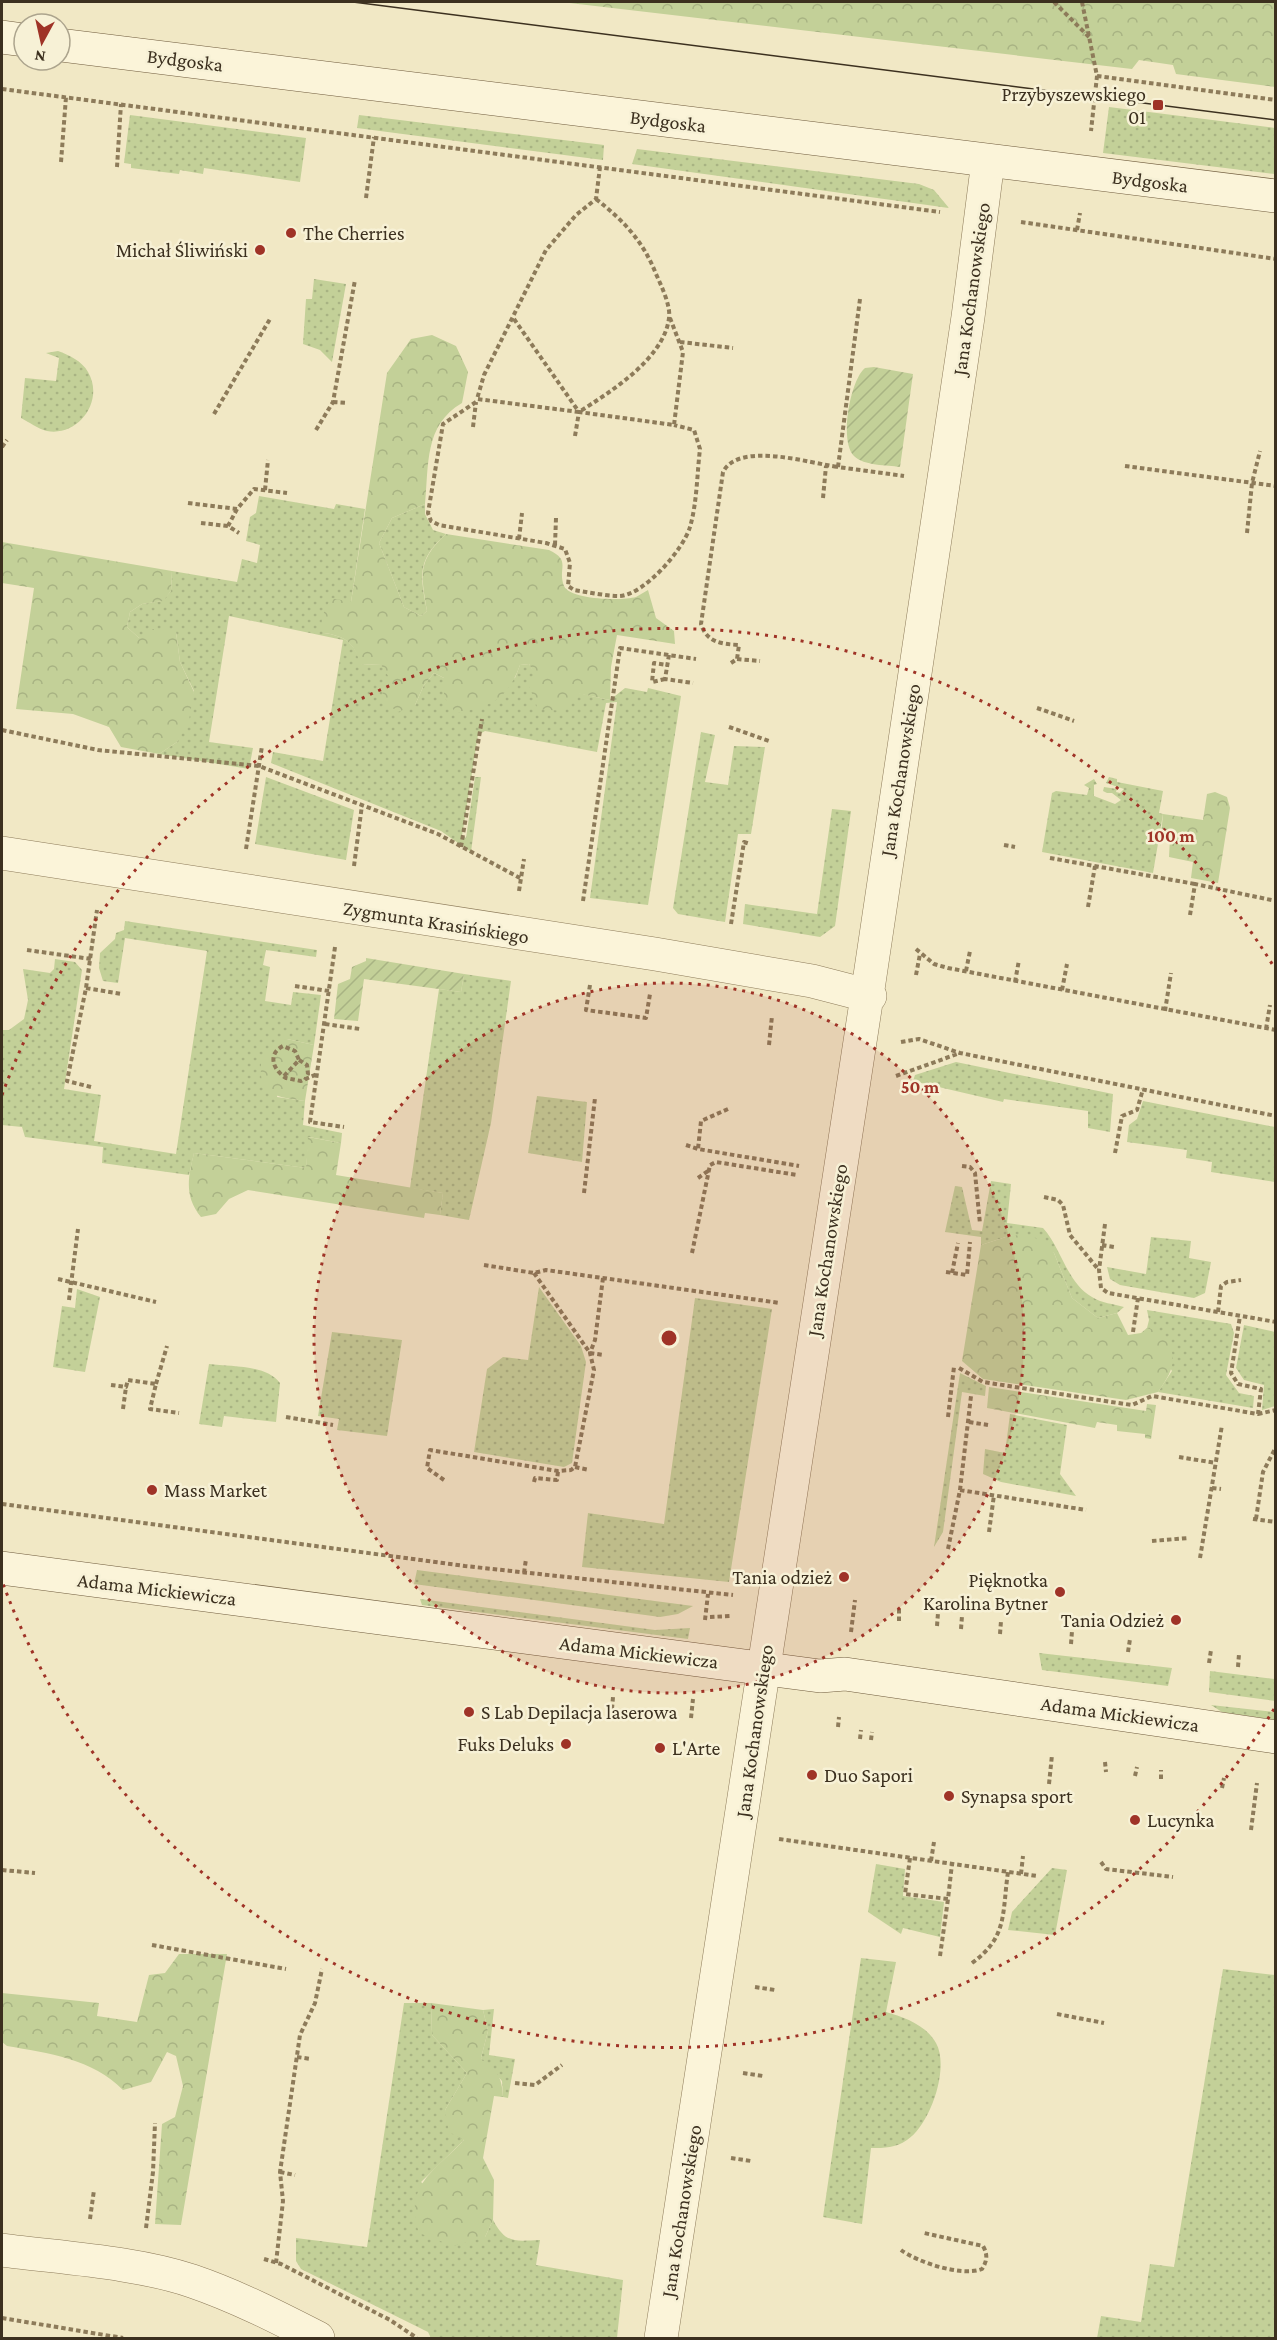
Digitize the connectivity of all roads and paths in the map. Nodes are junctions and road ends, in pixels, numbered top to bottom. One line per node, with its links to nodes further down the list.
1 (1054, 2): 3 (path)
2 (1082, 2): 3 (path)
3 (1089, 38): 5 (path)
4 (72, 46): 12 (street, Bydgoska)
5 (1097, 76): 8 (path); 11 (path)
6 (2, 89): 7 (path)
7 (66, 97): 9 (path); 13 (path)
8 (1275, 100)
9 (121, 104): 10 (path); 15 (path)
10 (374, 137): 14 (path); 17 (path)
11 (1090, 138)
12 (988, 161): 16 (street, Bydgoska); 116 (street, Jana Kochanowskiego)
13 (61, 162)
14 (600, 166): 18 (path); 19 (path)
15 (117, 167)
16 (1275, 196)
17 (366, 198)
18 (596, 200): 24 (path); 25 (path)
19 (941, 212)
20 (1018, 222): 21 (path)
21 (1275, 259)
22 (355, 280): 30 (path)
23 (860, 299): 44 (path)
24 (669, 317): 27 (path); 32 (path)
25 (514, 319): 29 (path); 32 (path)
26 (270, 320): 33 (path)
27 (680, 342): 28 (path); 34 (path)
28 (733, 348)
29 (476, 400): 32 (path); 35 (path); 59 (path)
30 (333, 402): 31 (path); 36 (path)
31 (347, 403)
32 (579, 412): 34 (path); 37 (path)
33 (214, 414)
34 (674, 425): 60 (path)
35 (473, 427)
36 (315, 429)
37 (575, 436)
38 (7, 440): 39 (path)
39 (2, 447)
40 (1260, 452): 46 (path)
41 (268, 459): 48 (path)
42 (826, 465): 44 (path); 50 (path); 62 (path)
43 (1125, 466): 46 (path)
44 (838, 467): 45 (path)
45 (899, 476)
46 (1252, 483): 47 (path); 58 (path)
47 (1275, 486)
48 (265, 490): 49 (path); 52 (path)
49 (287, 493)
50 (823, 498)
51 (188, 503): 52 (path)
52 (237, 509): 56 (path)
53 (522, 513): 59 (path)
54 (556, 518): 60 (path)
55 (201, 524): 56 (path)
56 (228, 526): 57 (path)
57 (239, 533)
58 (1247, 533)
59 (519, 539): 60 (path)
60 (555, 545)
61 (669, 655): 63 (path); 66 (path); 92 (path)
62 (737, 658): 64 (path); 65 (path)
63 (696, 659)
64 (760, 661)
65 (731, 663)
66 (667, 665): 67 (path); 67 (path)
67 (665, 679): 68 (path)
68 (693, 684)
69 (1037, 708): 71 (path)
70 (482, 719): 80 (path)
71 (1074, 721)
72 (729, 727): 74 (path)
73 (2, 730): 76 (path)
74 (770, 741)
75 (262, 746): 76 (path)
76 (259, 766): 77 (path); 83 (path)
77 (362, 805): 80 (path); 87 (path)
78 (750, 844): 96 (path)
79 (1004, 845): 81 (path)
80 (461, 847): 88 (path)
81 (1015, 847)
82 (2, 853): 116 (street, Zygmunta Krasińskiego)
83 (245, 853)
84 (1050, 858): 86 (path)
85 (524, 859): 88 (path)
86 (1095, 866): 89 (path); 93 (path)
87 (354, 869)
88 (520, 879): 90 (path)
89 (1195, 884): 91 (path); 95 (path)
90 (518, 893)
91 (1275, 901)
92 (582, 905)
93 (1088, 907)
94 (98, 909): 102 (path)
95 (1190, 915)
96 (730, 928)
97 (909, 943): 101 (path)
98 (335, 946): 113 (path)
99 (27, 950): 102 (path)
100 (970, 951): 105 (path)
101 (920, 954): 105 (path); 107 (path)
102 (91, 959): 111 (path)
103 (1019, 960): 109 (path)
104 (1067, 964): 112 (path)
105 (966, 971): 109 (path)
106 (1171, 973): 119 (path)
107 (916, 975)
108 (590, 982): 120 (path)
109 (1016, 982): 112 (path)
110 (295, 986): 113 (path)
111 (87, 988): 115 (path); 134 (path)
112 (1062, 990): 119 (path)
113 (329, 991): 122 (path)
114 (650, 991): 120 (path)
115 (122, 994)
116 (868, 996): 232 (street, Jana Kochanowskiego)
117 (1270, 1005): 124 (path)
118 (773, 1010): 126 (path)
119 (1165, 1011): 124 (path)
120 (612, 1013): 121 (path)
121 (611, 1021)
122 (325, 1024): 123 (path); 130 (path)
123 (360, 1029)
124 (1266, 1029): 125 (path)
125 (1275, 1030)
126 (769, 1045)
127 (894, 1046): 128 (path)
128 (960, 1053): 132 (path); 135 (path)
129 (299, 1060): 131 (path); 131 (path); 133 (path)
130 (317, 1073): 133 (path); 139 (path)
131 (284, 1076): 133 (path)
132 (887, 1079)
133 (305, 1080)
134 (91, 1087)
135 (1143, 1089): 138 (path); 142 (path)
136 (595, 1098): 148 (path)
137 (728, 1109): 141 (path)
138 (1275, 1116)
139 (344, 1127)
140 (686, 1145): 141 (path)
141 (698, 1149): 143 (path)
142 (1115, 1154)
143 (795, 1165)
144 (962, 1166): 150 (path)
145 (708, 1170): 146 (path); 147 (path); 157 (path)
146 (794, 1174)
147 (698, 1178)
148 (584, 1193)
149 (1044, 1197): 159 (path)
150 (980, 1224)
151 (1105, 1224): 155 (path)
152 (78, 1228): 166 (path)
153 (970, 1242): 162 (path)
154 (958, 1243): 162 (path)
155 (1102, 1245): 156 (path); 159 (path)
156 (1114, 1247)
157 (692, 1254)
158 (484, 1265): 161 (path)
159 (1099, 1270): 167 (path)
160 (946, 1272): 162 (path)
161 (534, 1273): 163 (path); 176 (path)
162 (952, 1273)
163 (603, 1278): 170 (path); 176 (path)
164 (58, 1279): 166 (path)
165 (1240, 1280): 171 (path)
166 (72, 1282): 168 (path); 169 (path)
167 (1137, 1298): 171 (path); 174 (path)
168 (69, 1300)
169 (156, 1302)
170 (773, 1302)
171 (1218, 1312): 172 (path)
172 (1240, 1316): 173 (path); 185 (path)
173 (1275, 1322)
174 (1133, 1332)
175 (167, 1346): 178 (path)
176 (590, 1353): 177 (path); 195 (path)
177 (604, 1355)
178 (156, 1384): 180 (path); 184 (path)
179 (111, 1386): 180 (path)
180 (126, 1387): 182 (path)
181 (971, 1396): 188 (path)
182 (123, 1409)
183 (1275, 1410): 185 (path)
184 (179, 1413)
185 (1258, 1414): 187 (path)
186 (286, 1417): 189 (path)
187 (948, 1417)
188 (969, 1422): 190 (path); 202 (path)
189 (333, 1425)
190 (988, 1425)
191 (1222, 1425): 194 (path)
192 (1275, 1447): 206 (path)
193 (1179, 1457): 194 (path)
194 (1216, 1463): 200 (path)
195 (575, 1467): 196 (path); 197 (path)
196 (589, 1470)
197 (558, 1471): 198 (path); 199 (path)
198 (444, 1480)
199 (534, 1482)
200 (1212, 1488): 201 (path); 211 (path)
201 (1221, 1489)
202 (960, 1490): 203 (path); 210 (path)
203 (994, 1495): 205 (path); 207 (path)
204 (2, 1504): 214 (path)
205 (1086, 1510)
206 (1275, 1522)
207 (989, 1532)
208 (1188, 1538): 209 (path)
209 (1152, 1541)
210 (948, 1549)
211 (1200, 1558)
212 (526, 1559): 214 (path)
213 (2, 1568): 232 (street, Adama Mickiewicza)
214 (524, 1573): 215 (path)
215 (738, 1596)
216 (899, 1606): 219 (path)
217 (938, 1613): 221 (path)
218 (962, 1616): 222 (path)
219 (899, 1621)
220 (1001, 1621): 224 (path)
221 (937, 1626)
222 (961, 1629)
223 (1072, 1631): 226 (path)
224 (1000, 1634)
225 (1130, 1639): 228 (path)
226 (1071, 1644)
227 (1211, 1650): 230 (path)
228 (1128, 1652)
229 (1239, 1654): 231 (path)
230 (1209, 1663)
231 (1238, 1667)
232 (764, 1669): 237 (street, Adama Mickiewicza); 298 (street, Jana Kochanowskiego)
233 (613, 1697): 234 (path)
234 (612, 1709)
235 (861, 1730): 238 (path)
236 (872, 1732): 239 (path)
237 (1275, 1737)
238 (860, 1739)
239 (871, 1740)
240 (1053, 1755): 249 (path)
241 (1105, 1762): 244 (path)
242 (1137, 1767): 245 (path)
243 (1161, 1770): 247 (path)
244 (1106, 1772)
245 (1135, 1776)
246 (1224, 1778): 250 (path)
247 (1161, 1779)
248 (1257, 1783): 251 (path)
249 (1048, 1784)
250 (1222, 1788)
251 (1251, 1830)
252 (772, 1838): 255 (path)
253 (933, 1842): 256 (path)
254 (1023, 1856): 262 (path)
255 (910, 1858): 256 (path); 265 (path)
256 (931, 1861): 258 (path)
257 (1101, 1862): 264 (path)
258 (952, 1864): 260 (path); 265 (path)
259 (2, 1870): 261 (path)
260 (1008, 1872): 262 (path); 268 (path)
261 (35, 1873)
262 (1021, 1874): 263 (path)
263 (1037, 1876)
264 (1173, 1877)
265 (948, 1899): 267 (path)
266 (152, 1945): 269 (path)
267 (940, 1956)
268 (972, 1963)
269 (286, 1969)
270 (322, 1969): 275 (path)
271 (747, 1986): 272 (path)
272 (775, 1990)
273 (1058, 2014): 274 (path)
274 (1104, 2024)
275 (297, 2057): 276 (path); 284 (path)
276 (311, 2060)
277 (562, 2065): 280 (path)
278 (734, 2072): 279 (path)
279 (763, 2076)
280 (515, 2083)
281 (155, 2123): 289 (path)
282 (722, 2157): 283 (path)
283 (751, 2161)
284 (280, 2172): 285 (path); 293 (path)
285 (295, 2175)
286 (94, 2190): 287 (path)
287 (91, 2215)
288 (924, 2233): 291 (path)
289 (145, 2238)
290 (2, 2250): 296 (street)
291 (901, 2250)
292 (264, 2259): 293 (path)
293 (276, 2263): 297 (path)
294 (2, 2318): 295 (path)
295 (123, 2338)
296 (318, 2338)
297 (417, 2338)
298 (662, 2338)

